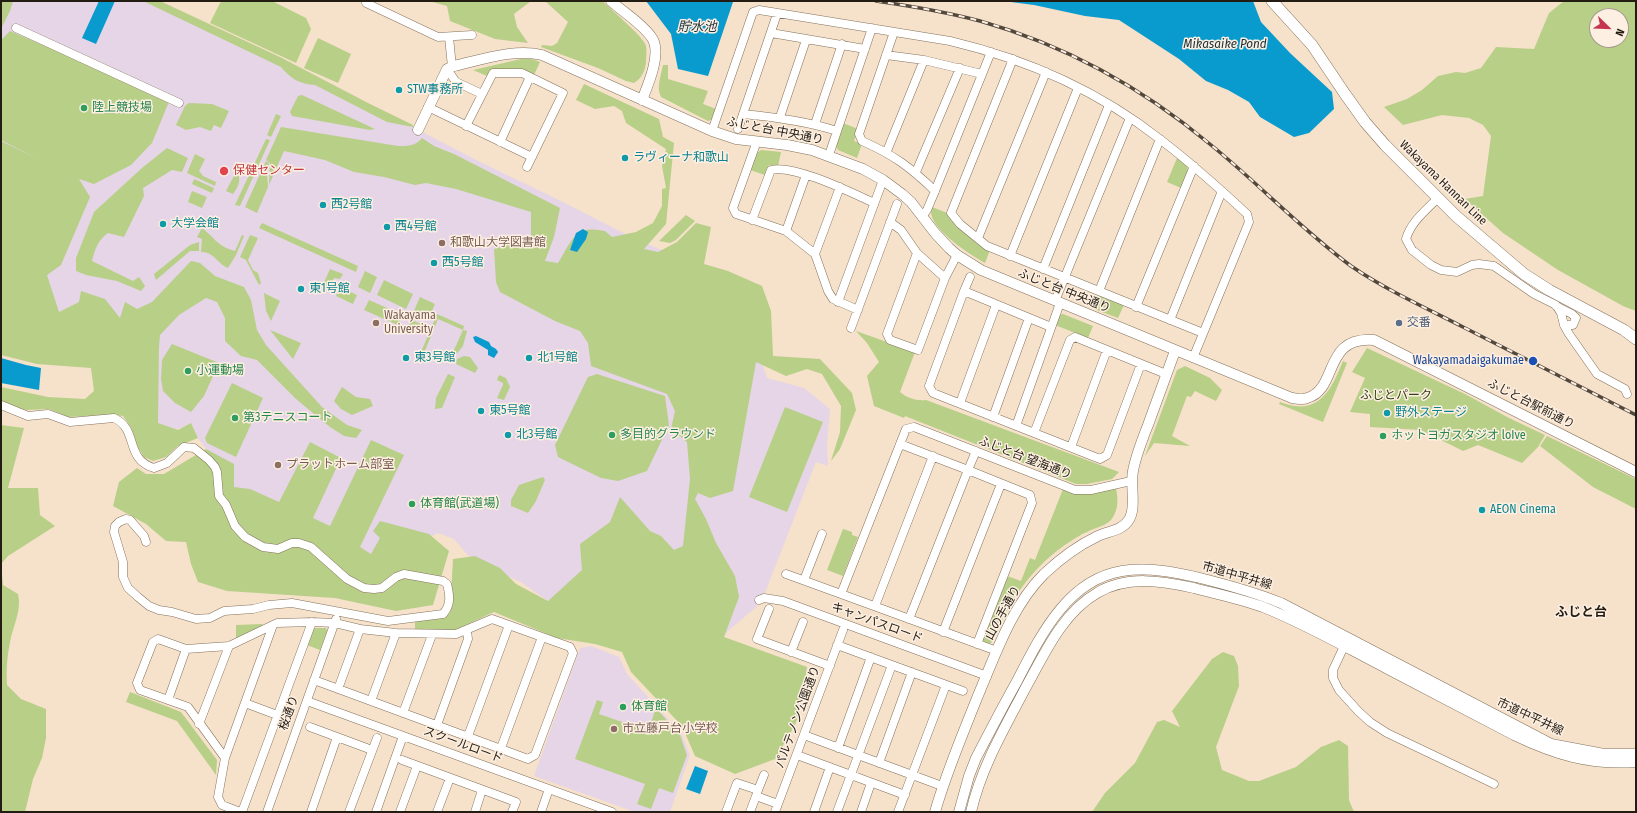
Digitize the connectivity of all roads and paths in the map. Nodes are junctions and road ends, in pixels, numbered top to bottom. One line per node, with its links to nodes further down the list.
1 (366, 1): 10 (street)
2 (611, 1): 25 (street)
3 (1272, 1): 52 (main road, Wakayama Hannan Line)
4 (777, 14): 6 (street); 8 (street); 36 (street)
5 (16, 28): 26 (street)
6 (872, 28): 7 (street); 13 (street)
7 (894, 32): 14 (street); 15 (street)
8 (771, 33): 11 (street); 29 (street)
9 (472, 35): 10 (street)
10 (449, 37): 18 (street)
11 (806, 40): 12 (street); 30 (street)
12 (842, 44): 13 (street); 32 (street)
13 (865, 49): 37 (street)
14 (992, 52): 16 (street); 21 (street)
15 (886, 55): 17 (street); 41 (street)
16 (1013, 59): 20 (street); 59 (street)
17 (924, 60): 19 (street); 41 (street)
18 (449, 68): 24 (street); 25 (street, ふじと台 中央通り); 28 (street)
19 (960, 68): 21 (street); 46 (street)
20 (1046, 72): 23 (street); 59 (street)
21 (982, 74): 50 (street)
22 (530, 77): 24 (street); 40 (street); 43 (street)
23 (1078, 88): 27 (street); 63 (street)
24 (482, 94): 33 (street)
25 (642, 100): 36 (street, ふじと台 中央通り)
26 (179, 103)
27 (1109, 105): 31 (street); 64 (street)
28 (428, 107): 33 (street); 34 (street)
29 (743, 114): 30 (street); 35 (street)
30 (780, 117): 32 (street)
31 (1130, 118): 38 (street); 67 (street)
32 (815, 124): 37 (street)
33 (466, 126): 40 (street)
34 (418, 130)
35 (738, 130)
36 (712, 131): 39 (street, ふじと台 中央通り)
37 (837, 131): 42 (street)
38 (1160, 139): 44 (street); 69 (street)
39 (757, 141): 42 (street, ふじと台 中央通り); 56 (street)
40 (500, 142): 43 (street)
41 (887, 152): 46 (street)
42 (828, 155): 48 (street, ふじと台 中央通り)
43 (532, 157): 45 (street)
44 (1194, 166): 51 (street); 74 (street)
45 (527, 167)
46 (916, 172): 50 (street)
47 (806, 175): 49 (street); 56 (street); 58 (street)
48 (883, 180): 53 (street); 55 (street, ふじと台 中央通り)
49 (840, 187): 53 (street); 61 (street)
50 (935, 191): 55 (street)
51 (1222, 191): 77 (street); 81 (street)
52 (1438, 198): 73 (street); 82 (main road, Wakayama Hannan Line)
53 (874, 203): 70 (street)
54 (897, 204): 57 (street)
55 (922, 217): 62 (street, ふじと台 中央通り)
56 (752, 220): 58 (street)
57 (890, 222): 60 (street); 75 (street)
58 (786, 231): 61 (street)
59 (978, 238): 63 (street)
60 (917, 253): 66 (street); 66 (street)
61 (815, 254): 70 (street)
62 (957, 255): 66 (street); 71 (street, ふじと台 中央通り)
63 (1010, 256): 64 (street)
64 (1043, 269): 67 (street)
65 (970, 277): 68 (street)
66 (945, 278)
67 (1064, 278): 69 (street); 71 (street)
68 (964, 291): 72 (street); 89 (street)
69 (1099, 291): 74 (street)
70 (838, 302): 75 (street)
71 (1057, 302): 79 (street); 84 (street, ふじと台 中央通り)
72 (996, 305): 76 (street); 89 (street)
73 (1556, 305): 78 (street); 78 (street)
74 (1136, 307): 77 (street)
75 (858, 310): 80 (street)
76 (1029, 318): 79 (street); 91 (street)
77 (1170, 320): 81 (street)
78 (1564, 325): 88 (street)
79 (1051, 327): 92 (street)
80 (851, 328)
81 (1203, 333): 85 (street)
82 (1636, 339)
83 (1107, 350): 86 (street); 93 (street); 95 (street)
84 (1175, 351): 85 (street); 87 (street, 山の手通り)
85 (1192, 358): 99 (street, ふじと台駅前通り)
86 (1141, 364): 87 (street); 95 (street)
87 (1166, 374): 100 (street, 山の手通り)
88 (1627, 394)
89 (960, 404): 91 (street)
90 (1, 405): 110 (street)
91 (993, 417): 92 (street)
92 (1016, 426): 93 (street)
93 (1034, 433): 95 (street)
94 (900, 444): 96 (street, ふじと台 望海通り); 97 (street); 106 (street)
95 (1071, 447)
96 (976, 451): 98 (street); 100 (street, ふじと台 望海通り)
97 (933, 456): 98 (street); 108 (street)
98 (968, 470): 101 (street); 111 (street)
99 (1636, 472)
100 (1131, 482): 129 (street, 山の手通り)
101 (1001, 484): 120 (street); 125 (street)
102 (822, 534): 105 (street)
103 (146, 542): 110 (street)
104 (786, 574): 105 (street)
105 (804, 580): 106 (street)
106 (841, 594): 108 (street)
107 (759, 600): 135 (street, キャンパスロード)
108 (874, 606): 111 (street)
109 (769, 609): 130 (street)
110 (339, 612): 114 (street, 桜通り)
111 (909, 619): 120 (street)
112 (312, 622): 114 (street); 115 (street); 145 (street)
113 (802, 622): 130 (street)
114 (335, 623): 117 (street); 136 (street, 桜通り)
115 (273, 625): 127 (street); 143 (street)
116 (509, 625): 119 (street); 123 (street); 151 (street)
117 (360, 629): 121 (street); 138 (street)
118 (843, 630): 126 (street, パルテノン公園通り)
119 (467, 631): 122 (street); 147 (street)
120 (943, 632): 125 (street)
121 (396, 633): 122 (street); 142 (street)
122 (432, 635): 144 (street)
123 (542, 637): 154 (street); 154 (street)
124 (1346, 642): 157 (street, 市道中平井線); 162 (street, 市道中平井線); 171 (street); 197 (street, 市道中平井線); 198 (street, 市道中平井線)
125 (977, 644): 129 (street)
126 (837, 645): 131 (street); 133 (street, パルテノン公園通り)
127 (229, 646): 128 (street); 146 (street)
128 (186, 649): 140 (street); 140 (street)
129 (997, 651): 135 (street, 山の手通り)
130 (791, 652): 133 (street)
131 (871, 658): 132 (street); 155 (street)
132 (892, 665): 134 (street); 159 (street)
133 (830, 666): 149 (street, パルテノン公園通り)
134 (912, 672): 137 (street); 163 (street)
135 (987, 676): 172 (street, 山の手通り)
136 (314, 680): 138 (street); 141 (street, 桜通り)
137 (946, 685): 139 (street); 168 (street)
138 (338, 689): 142 (street)
139 (963, 691)
140 (168, 700): 146 (street)
141 (307, 701): 150 (street, スクールロード); 179 (street, 桜通り)
142 (370, 701): 144 (street)
143 (245, 703): 145 (street); 160 (street)
144 (403, 713): 147 (street)
145 (278, 715): 178 (street)
146 (199, 724): 160 (street)
147 (437, 725): 151 (street)
148 (310, 727): 152 (street)
149 (804, 735): 155 (street); 158 (street, パルテノン公園通り)
150 (403, 736): 173 (street, スクールロード); 182 (street)
151 (468, 736): 154 (street)
152 (337, 737): 156 (street); 180 (street)
153 (376, 738): 156 (street)
154 (501, 748)
155 (838, 748): 159 (street)
156 (372, 750): 181 (street)
157 (1636, 754)
158 (797, 755): 165 (street); 177 (street, パルテノン公園通り)
159 (858, 755): 163 (street); 167 (street)
160 (225, 758): 178 (street)
161 (402, 760): 164 (street)
162 (1636, 762)
163 (879, 763): 168 (street)
164 (416, 766): 169 (street); 183 (street)
165 (830, 767): 167 (street); 192 (street)
166 (764, 775): 175 (street)
167 (851, 775): 170 (street); 193 (street)
168 (912, 775): 172 (street); 176 (street)
169 (450, 778): 174 (street); 184 (street)
170 (872, 783): 176 (street); 194 (street)
171 (1494, 784)
172 (942, 786): 196 (street, 山の手通り)
173 (549, 789): 187 (street); 188 (street, スクールロード)
174 (482, 790): 185 (street); 186 (street)
175 (757, 793): 177 (street); 189 (street); 190 (street)
176 (905, 795): 195 (street)
177 (778, 804): 191 (street, パルテノン公園通り)
178 (241, 812)
179 (267, 812)
180 (311, 812)
181 (349, 812)
182 (376, 812)
183 (400, 812)
184 (437, 812)
185 (474, 812)
186 (512, 812)
187 (541, 812)
188 (612, 812)
189 (726, 812)
190 (750, 812)
191 (775, 812)
192 (814, 812)
193 (837, 812)
194 (861, 812)
195 (898, 812)
196 (935, 812)
197 (959, 812)
198 (970, 812)

